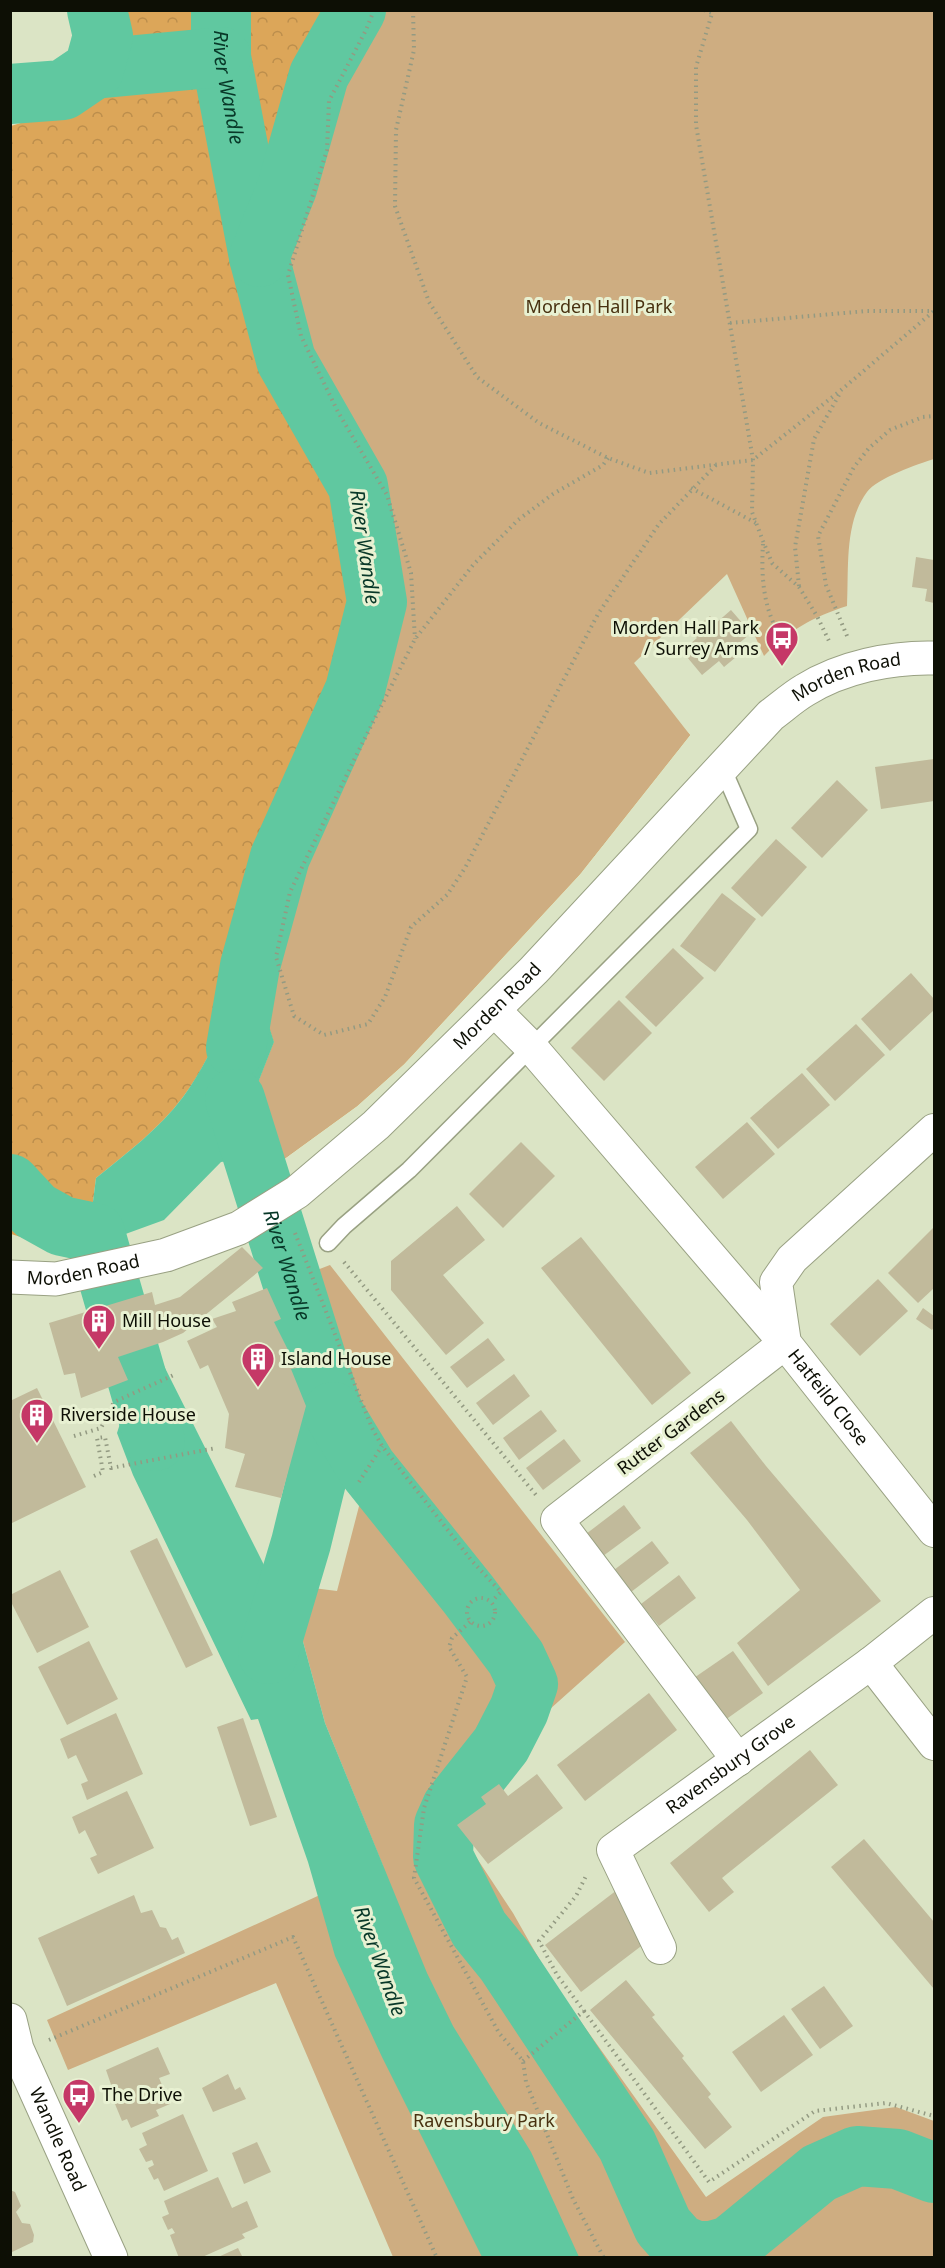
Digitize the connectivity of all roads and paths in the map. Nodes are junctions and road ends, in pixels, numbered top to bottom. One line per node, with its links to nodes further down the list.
1 (374, 10): 18 (path)
2 (412, 10): 9 (path)
3 (704, 10): 4 (path)
4 (713, 12): 6 (path)
5 (934, 311): 6 (path); 7 (path)
6 (730, 323): 10 (path)
7 (840, 392): 10 (path); 15 (path)
8 (934, 416): 20 (path)
9 (608, 458): 11 (path); 18 (path)
10 (753, 460): 11 (path); 13 (path)
11 (716, 465): 12 (path)
12 (691, 488): 13 (path); 18 (path)
13 (756, 523): 14 (path)
14 (763, 541): 15 (path); 17 (path)
15 (799, 587): 16 (path)
16 (822, 624)
17 (782, 638)
18 (415, 639)
19 (934, 658): 20 (main road, Morden Road)
20 (859, 668): 21 (main road, Morden Road)
21 (722, 767): 22 (main road, Morden Road); 23 (lane)
22 (494, 1010): 23 (street); 27 (main road, Morden Road)
23 (532, 1048): 25 (lane); 28 (street)
24 (934, 1130): 28 (street, Hatfeild Close)
25 (328, 1243): 35 (path)
26 (304, 1258): 31 (path)
27 (10, 1277)
28 (784, 1344): 35 (street, Rutter Gardens); 36 (street, Hatfeild Close)
29 (176, 1374): 30 (path)
30 (74, 1436)
31 (382, 1446): 34 (path); 37 (path)
32 (216, 1448): 33 (path)
33 (94, 1476)
34 (359, 1482)
35 (557, 1520): 42 (street)
36 (934, 1531)
37 (492, 1601): 39 (path); 39 (path)
38 (934, 1613): 40 (street, Ravensbury Grove)
39 (471, 1622): 47 (path)
40 (872, 1663): 41 (street); 42 (street, Ravensbury Grove)
41 (934, 1744)
42 (738, 1760): 43 (street, Ravensbury Grove)
43 (613, 1850): 44 (street); 45 (path)
44 (660, 1948)
45 (584, 2011): 47 (path); 48 (path)
46 (13, 2040): 49 (main road, Wandle Road); 50 (path)
47 (523, 2061): 51 (path)
48 (934, 2116)
49 (111, 2258)
50 (437, 2258)
51 (604, 2258)

